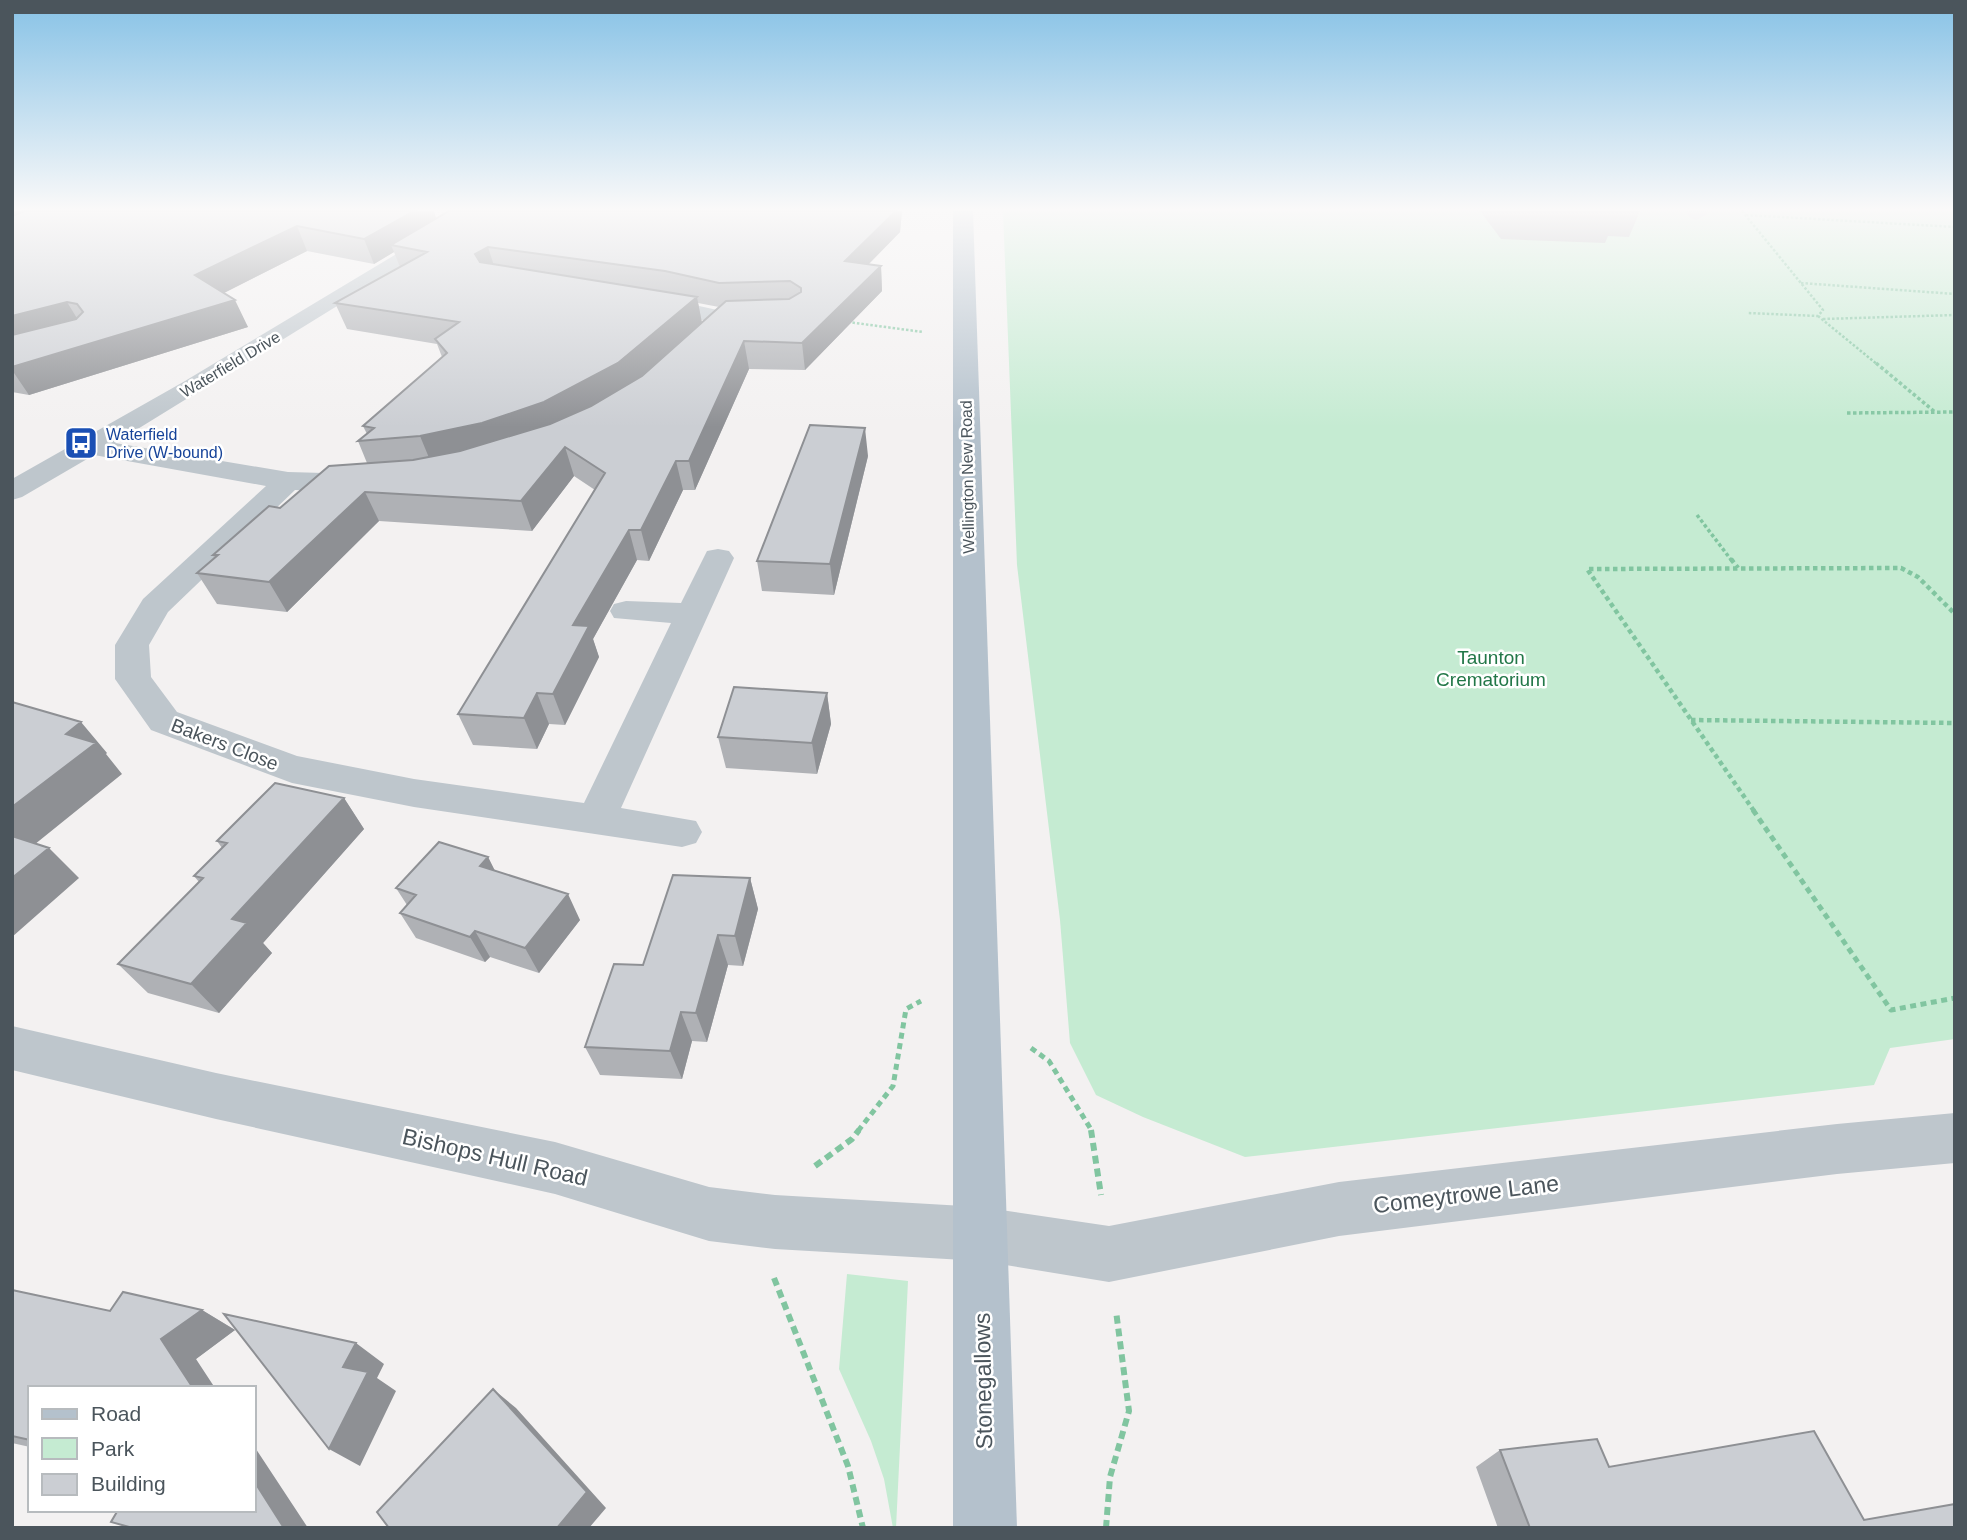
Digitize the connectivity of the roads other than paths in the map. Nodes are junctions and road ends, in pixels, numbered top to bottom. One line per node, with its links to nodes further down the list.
1 (363, 283): 7 (street, Waterfield Drive)
2 (965, 283): 18 (main road, Wellington New Road)
3 (620, 298): 5 (street)
4 (750, 317): 5 (street)
5 (723, 318): 6 (street)
6 (680, 362)
7 (88, 446): 8 (street); 10 (street, Waterfield Drive)
8 (288, 481): 9 (street); 14 (street, Bakers Close)
9 (384, 481)
10 (12, 491)
11 (718, 558): 13 (street)
12 (626, 611): 13 (street)
13 (693, 614): 14 (street)
14 (596, 819): 15 (street, Bakers Close)
15 (682, 832)
16 (12, 1048): 18 (street, Bishops Hull Road)
17 (1955, 1138): 18 (street, Comeytrowe Lane)
18 (981, 1234): 19 (main road, Stonegallows)
19 (985, 1528)

